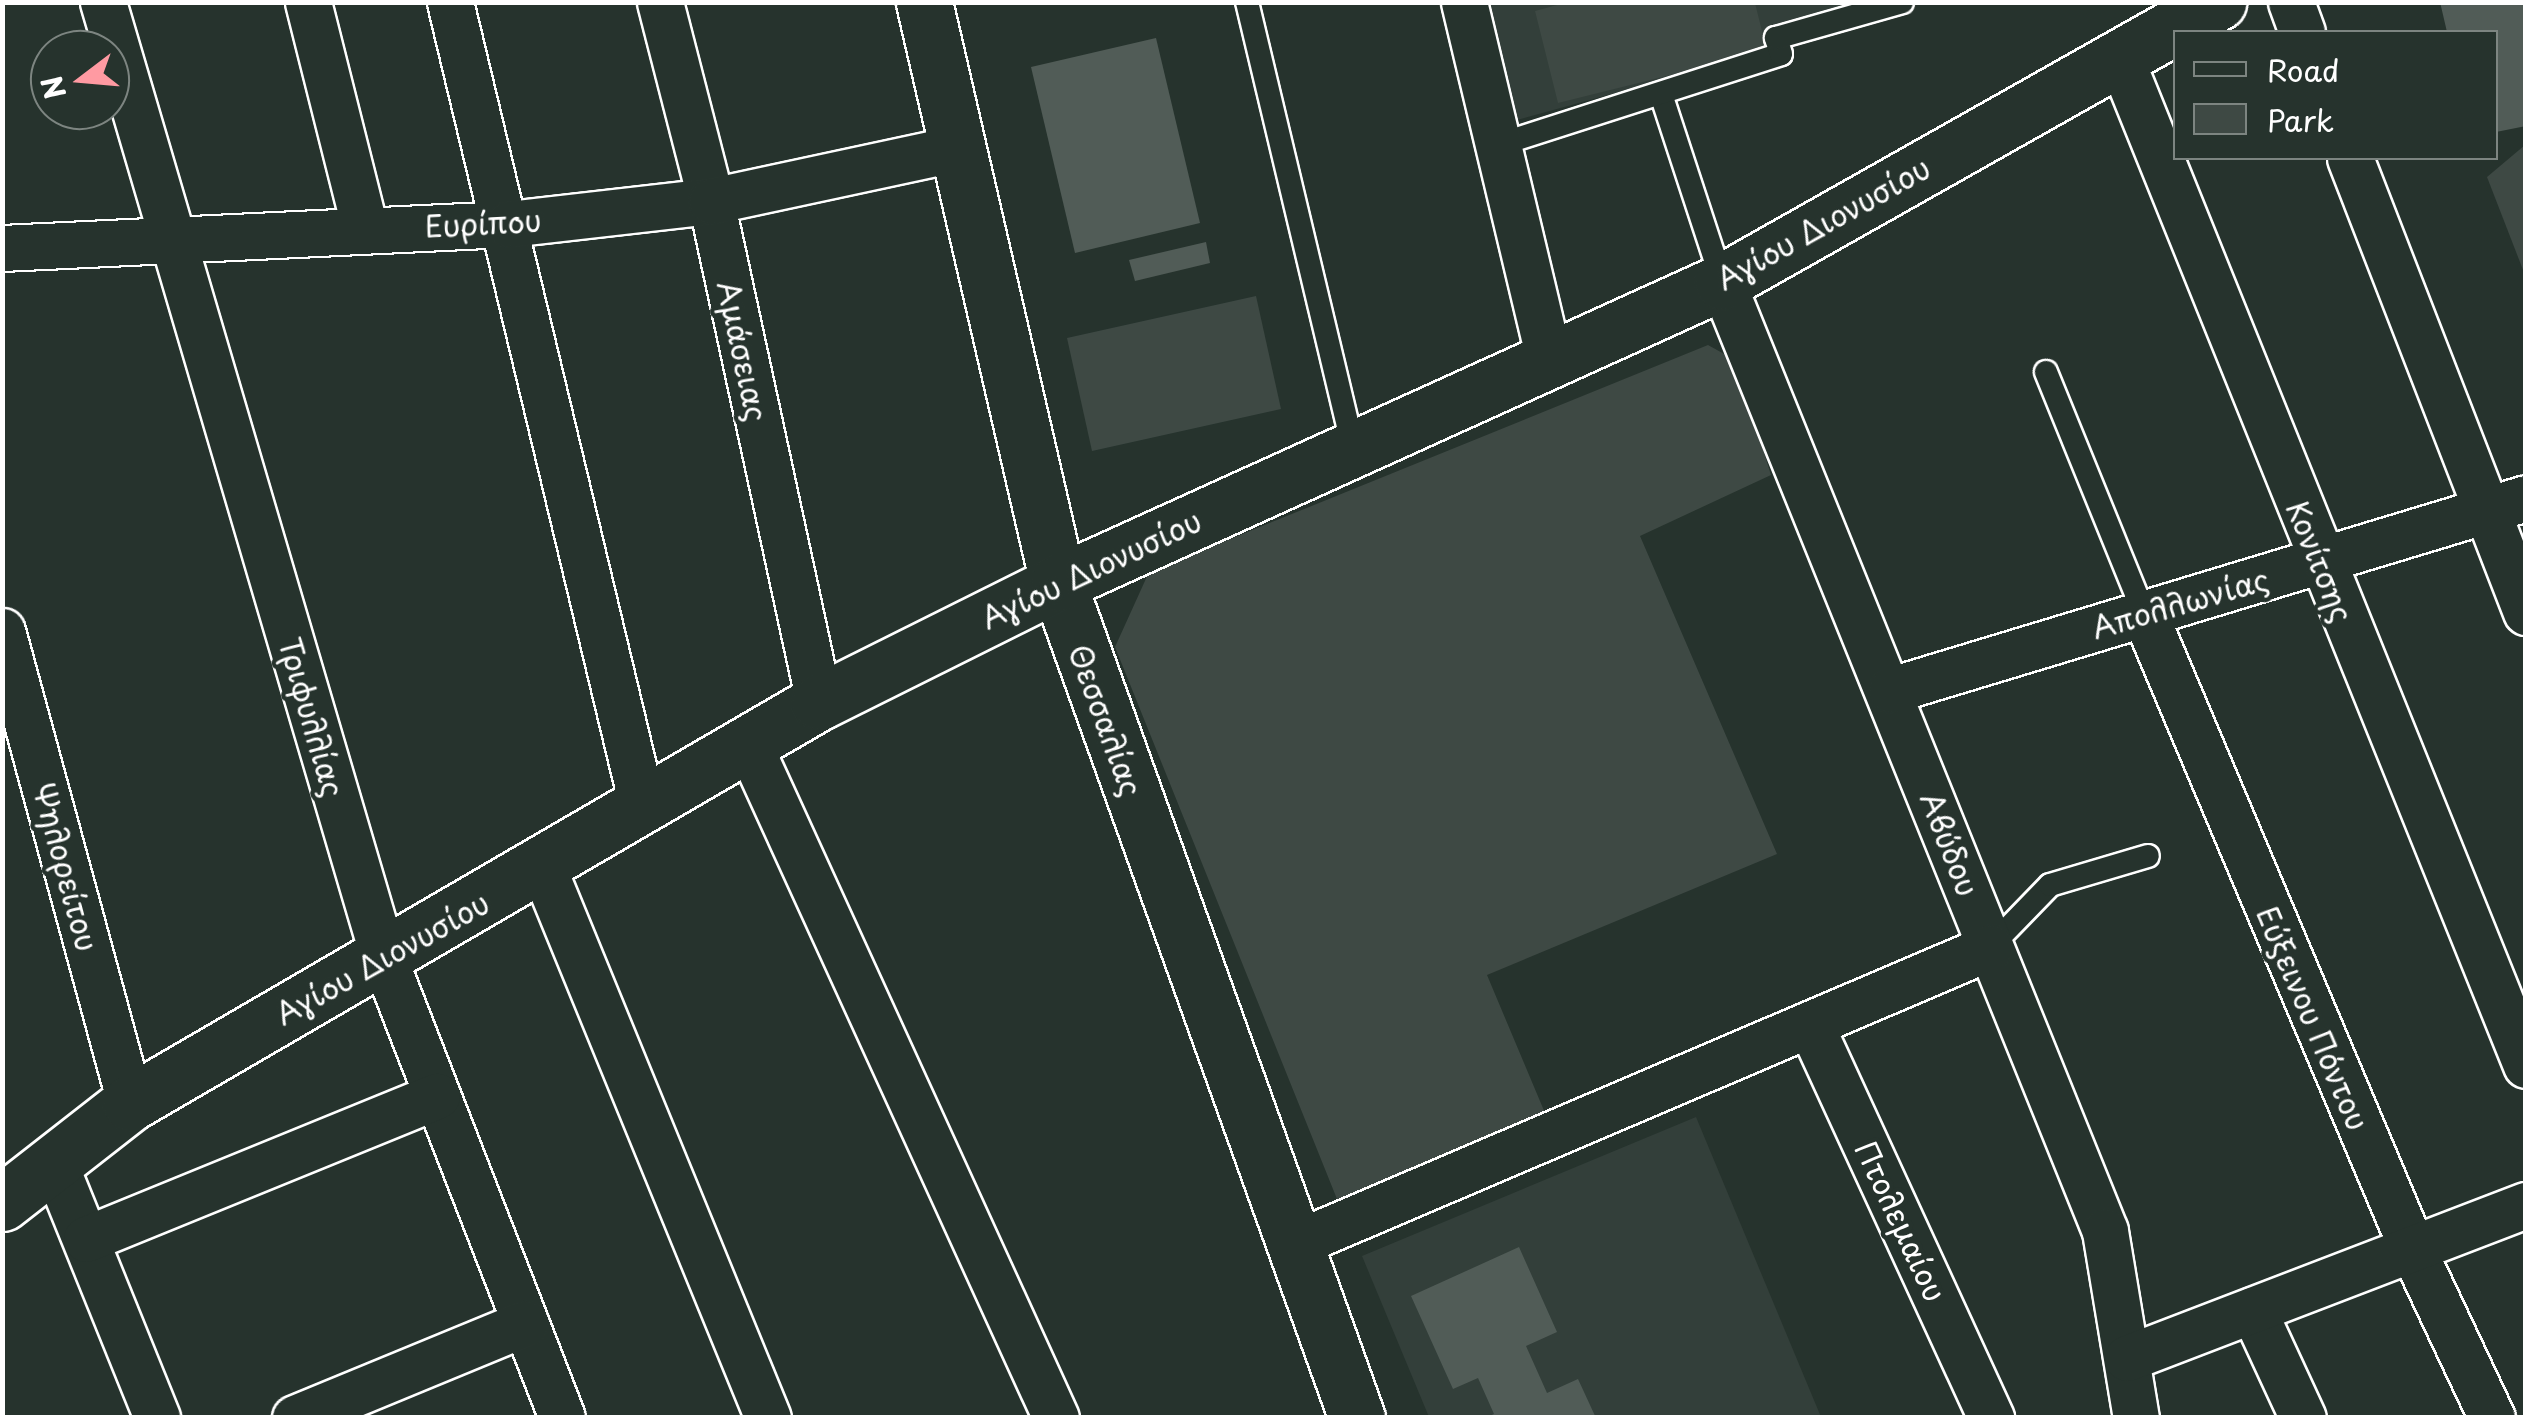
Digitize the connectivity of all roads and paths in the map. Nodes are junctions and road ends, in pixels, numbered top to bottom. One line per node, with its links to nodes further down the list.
1 (103, 2): 20 (street, Τριφυλλίας)
2 (308, 2): 19 (street)
3 (450, 2): 18 (street)
4 (660, 2): 17 (street, Αμάσειας)
5 (924, 2): 15 (street, Θεσσαλίας)
6 (1247, 2): 25 (lane)
7 (1464, 2): 14 (street)
8 (1902, 2): 13 (lane)
9 (2218, 2): 12 (street, Αγίου Διονυσίου)
10 (2291, 2): 11 (street)
11 (2301, 30)
12 (2119, 54): 22 (street, Αγίου Διονυσίου); 27 (street, Κονίτσης)
13 (1661, 94): 14 (lane); 22 (lane)
14 (1498, 146): 23 (street)
15 (958, 148): 17 (street, Ευρίπου); 28 (street, Θεσσαλίας)
16 (2351, 160): 26 (street)
17 (711, 201): 18 (street, Ευρίπου); 33 (street, Αμάσειας)
18 (508, 224): 19 (street, Ευρίπου); 35 (street)
19 (365, 229): 20 (street, Ευρίπου)
20 (173, 242): 21 (street, Ευρίπου); 39 (street, Τριφυλλίας)
21 (2, 248)
22 (1722, 282): 23 (street, Αγίου Διονυσίου); 32 (street, Αβύδου)
23 (1550, 362): 25 (street, Αγίου Διονυσίου)
24 (2046, 372): 30 (lane)
25 (1352, 448): 28 (street, Αγίου Διονυσίου)
26 (2505, 504): 27 (street, Απολλωνίας); 29 (street)
27 (2320, 562): 30 (street, Απολλωνίας); 41 (street, Κονίτσης)
28 (1058, 583): 33 (street, Αγίου Διονυσίου); 48 (street, Θεσσαλίας)
29 (2526, 612)
30 (2144, 613): 32 (street, Απολλωνίας); 49 (street, Εύξεινου Πόντου)
31 (2, 632): 43 (street, Ψηλορείτου)
32 (1891, 690): 38 (street, Αβύδου)
33 (818, 702): 34 (street, Αγίου Διονυσίου)
34 (748, 742): 35 (street, Αγίου Διονυσίου); 57 (street)
35 (641, 800): 37 (street, Αγίου Διονυσίου)
36 (2148, 856): 38 (lane)
37 (544, 868): 39 (street, Αγίου Διονυσίου); 56 (street)
38 (1990, 947): 40 (street); 52 (street, Αβύδου)
39 (383, 956): 42 (street, Τριφυλλίας); 43 (street, Αγίου Διονυσίου)
40 (1810, 1024): 48 (street); 59 (street, Πτολεμαίου)
41 (2526, 1065)
42 (437, 1096): 47 (street); 51 (street, Τριφυλλίας)
43 (130, 1103): 44 (street, Αγίου Διονυσίου)
44 (55, 1164): 45 (street, Αγίου Διονυσίου); 47 (street)
45 (2, 1203)
46 (2526, 1205): 49 (street)
47 (86, 1239): 53 (street)
48 (1292, 1246): 58 (street, Θεσσαλίας)
49 (2412, 1248): 50 (street); 62 (street, Εύξεινου Πόντου)
50 (2252, 1310): 52 (street); 61 (street)
51 (525, 1322): 54 (street); 55 (street, Τριφυλλίας)
52 (2128, 1358): 60 (street, Αβύδου)
53 (157, 1418)
54 (295, 1418)
55 (562, 1418)
56 (768, 1418)
57 (1056, 1418)
58 (1357, 1418)
59 (1991, 1418)
60 (2136, 1418)
61 (2303, 1418)
62 (2492, 1418)

